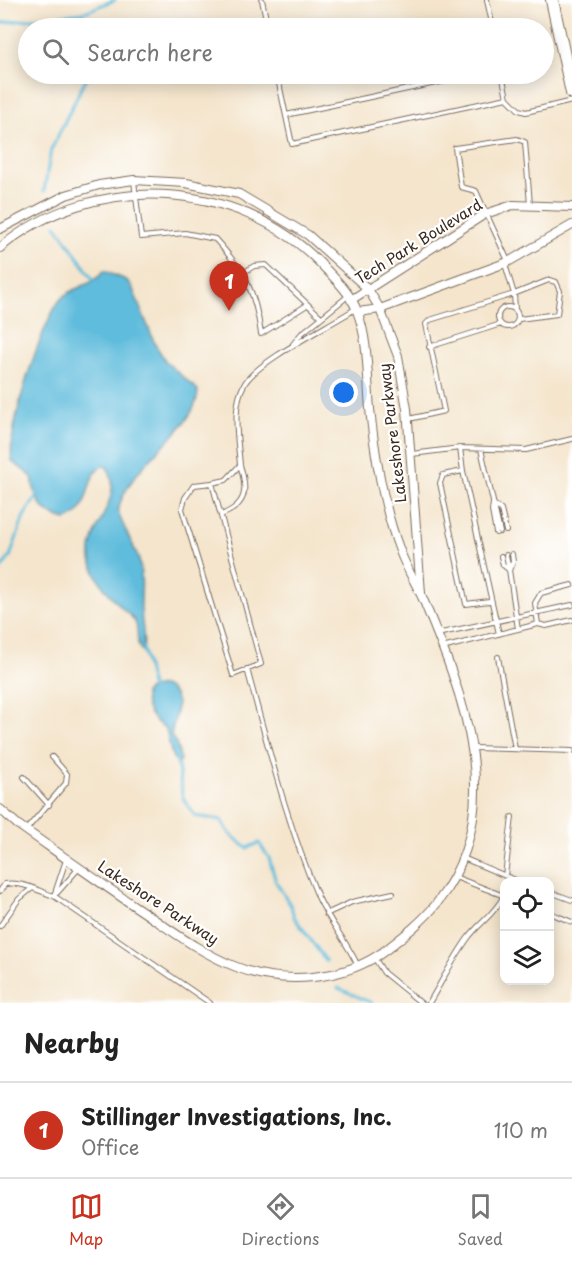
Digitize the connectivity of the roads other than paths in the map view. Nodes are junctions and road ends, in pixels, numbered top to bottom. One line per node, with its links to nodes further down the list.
1 (262, 0): 4 (lane)
2 (487, 0): 5 (lane)
3 (552, 0): 9 (main road)
4 (266, 18)
5 (491, 18)
6 (279, 84): 12 (lane)
7 (431, 84): 12 (lane)
8 (504, 84): 10 (lane)
9 (572, 93)
10 (507, 98): 11 (lane); 12 (lane)
11 (572, 101)
12 (286, 115)
13 (134, 180): 14 (lane); 19 (street, Lakeshore Parkway); 23 (street, Lakeshore Parkway)
14 (135, 194): 20 (street); 22 (lane); 26 (street)
15 (530, 205): 16 (street, Tech Park Boulevard); 17 (street, Tech Park Boulevard); 17 (lane)
16 (572, 207)
17 (485, 214): 21 (lane); 23 (street, Tech Park Boulevard)
18 (572, 225): 21 (street)
19 (0, 229)
20 (0, 248)
21 (507, 263): 24 (lane); 29 (street)
22 (242, 274): 27 (lane); 27 (lane)
23 (368, 289): 26 (street, Tech Park Boulevard); 29 (street, Lakeshore Parkway)
24 (514, 294): 25 (lane); 30 (lane); 32 (lane)
25 (508, 296): 28 (lane); 35 (lane)
26 (354, 304): 29 (street); 31 (lane); 34 (lane); 52 (street, Lakeshore Parkway)
27 (307, 305): 31 (lane)
28 (504, 307): 30 (lane); 33 (lane)
29 (380, 309): 36 (street, Lakeshore Parkway)
30 (515, 309): 32 (lane)
31 (321, 317): 34 (lane)
32 (519, 319): 33 (lane)
33 (501, 324): 35 (lane)
34 (293, 345): 41 (lane)
35 (429, 347): 36 (lane)
36 (408, 419): 40 (street, Lakeshore Parkway)
37 (572, 439): 39 (lane)
38 (460, 448): 39 (lane); 40 (lane); 42 (lane)
39 (481, 449): 44 (lane)
40 (411, 454): 52 (street, Lakeshore Parkway)
41 (240, 465): 43 (lane); 45 (lane)
42 (463, 471): 53 (lane); 53 (lane)
43 (212, 483): 45 (lane); 65 (lane)
44 (494, 503): 46 (lane); 47 (lane)
45 (220, 515): 65 (lane)
46 (506, 531)
47 (498, 533)
48 (512, 554): 50 (lane)
49 (503, 556): 50 (lane)
50 (509, 570): 56 (lane)
51 (572, 585): 55 (lane)
52 (422, 596): 61 (street, Lakeshore Parkway)
53 (489, 601): 58 (lane)
54 (572, 605): 55 (lane)
55 (536, 612): 56 (lane); 59 (lane)
56 (516, 616): 58 (lane); 60 (lane)
57 (572, 620): 59 (lane)
58 (496, 621): 61 (lane); 62 (lane)
59 (538, 624): 60 (lane)
60 (518, 629): 62 (lane)
61 (436, 634): 63 (street, Lakeshore Parkway)
62 (499, 634): 63 (lane)
63 (441, 649): 66 (street, Lakeshore Parkway)
64 (498, 657): 67 (lane)
65 (247, 669): 88 (lane)
66 (474, 748): 67 (lane); 75 (street, Lakeshore Parkway)
67 (516, 749): 68 (lane)
68 (572, 751)
69 (52, 757): 71 (lane)
70 (24, 777): 71 (lane)
71 (49, 805): 74 (lane)
72 (0, 809): 74 (street, Lakeshore Parkway)
73 (512, 817): 78 (lane)
74 (25, 830): 76 (street, Lakeshore Parkway)
75 (462, 858): 78 (lane); 79 (street, Lakeshore Parkway)
76 (66, 859): 77 (street, Lakeshore Parkway); 85 (lane)
77 (80, 868): 85 (lane); 93 (street, Lakeshore Parkway)
78 (505, 876)
79 (454, 877): 83 (lane); 92 (street, Lakeshore Parkway)
80 (31, 889): 81 (lane); 85 (lane); 91 (lane)
81 (0, 891)
82 (393, 893): 88 (lane)
83 (500, 894)
84 (554, 894): 86 (lane)
85 (54, 896): 94 (lane)
86 (572, 900)
87 (500, 903): 96 (lane)
88 (326, 914): 93 (lane)
89 (554, 915): 90 (lane)
90 (572, 922)
91 (0, 926)
92 (375, 958): 93 (street, Lakeshore Parkway); 95 (lane)
93 (357, 964)
94 (210, 1003)
95 (421, 1003)
96 (429, 1003)

